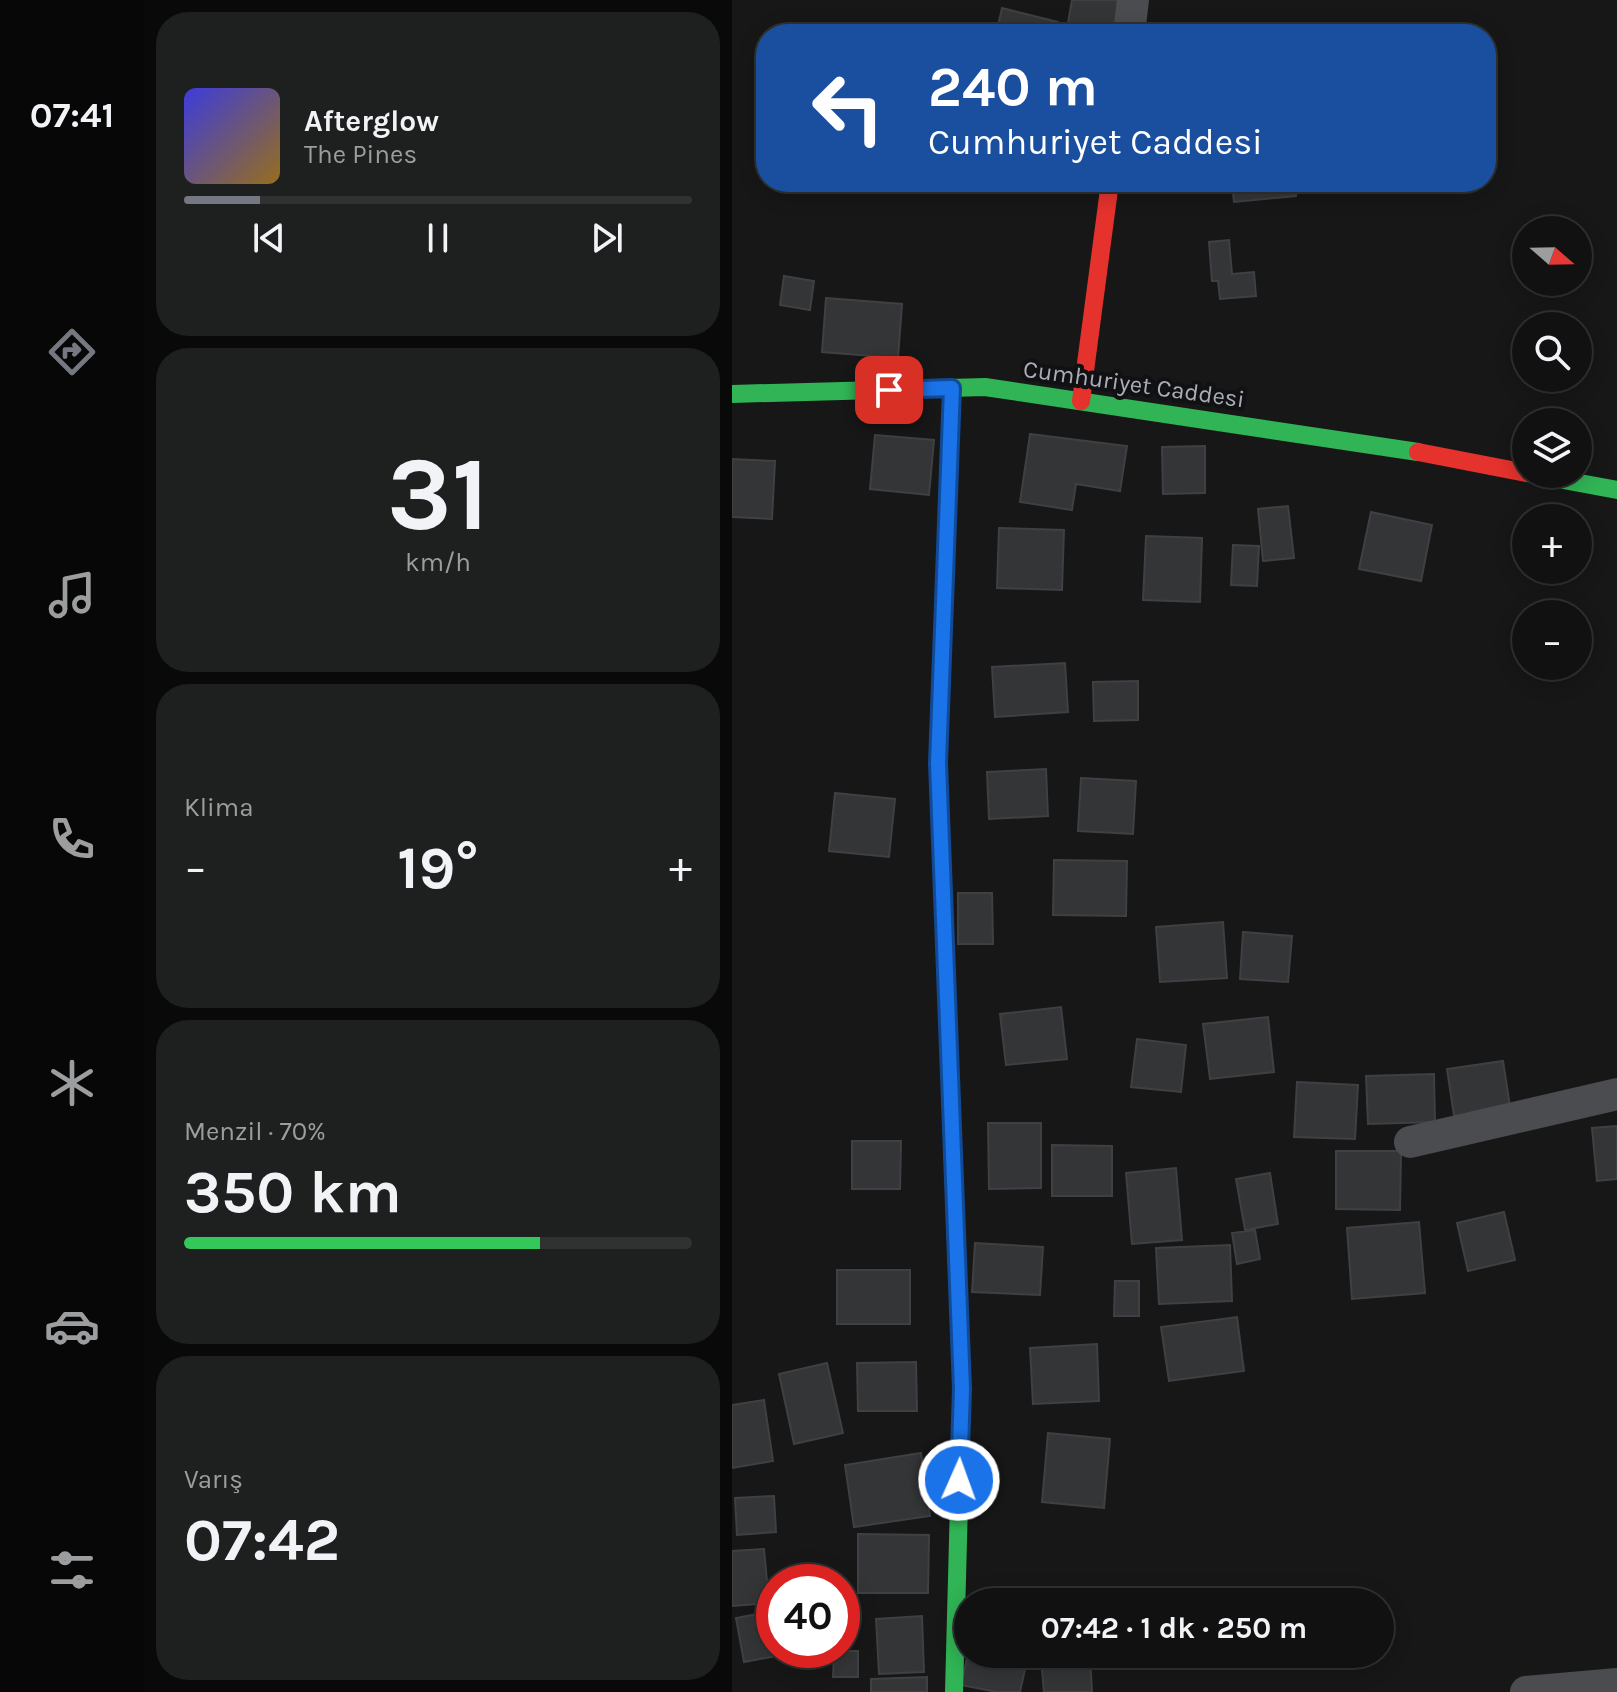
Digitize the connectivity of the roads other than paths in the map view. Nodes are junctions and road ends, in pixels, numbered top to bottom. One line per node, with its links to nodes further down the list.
1 (1133, 0): 2 (street)
2 (1130, 24)
3 (1109, 192): 6 (street)
4 (952, 388): 5 (street, Cumhuriyet Caddesi); 6 (street, Cumhuriyet Caddesi); 13 (street)
5 (732, 394)
6 (1081, 401): 7 (street, Cumhuriyet Caddesi)
7 (1512, 471)
8 (1592, 486): 9 (street, Cumhuriyet Caddesi)
9 (1617, 490)
10 (1617, 1094): 11 (street)
11 (1410, 1142)
12 (1617, 1684): 14 (street)
13 (954, 1692)
14 (1526, 1692)

